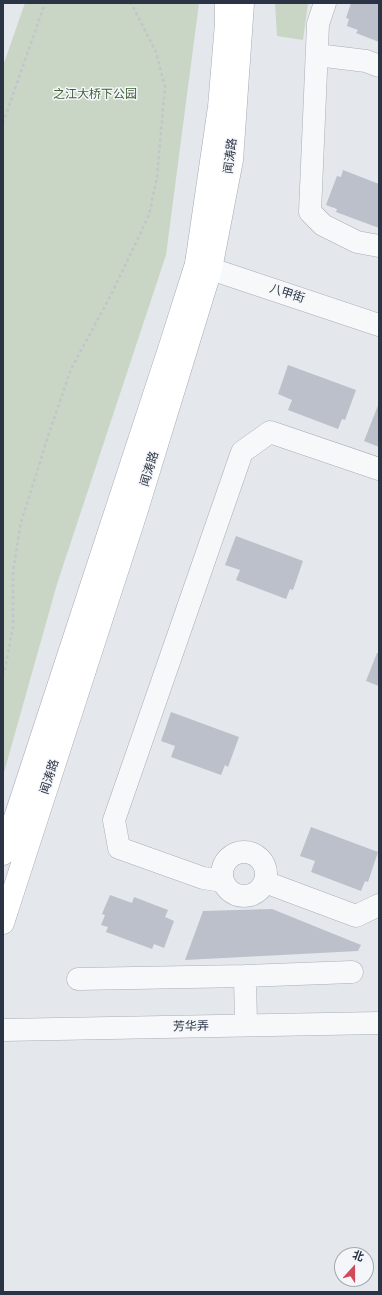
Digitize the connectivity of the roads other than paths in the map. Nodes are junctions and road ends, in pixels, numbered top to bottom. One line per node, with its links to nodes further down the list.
1 (226, 3): 7 (main road, 闻涛路)
2 (244, 3): 7 (main road, 闻涛路)
3 (325, 3): 4 (street)
4 (317, 55): 5 (street); 6 (street)
5 (379, 66)
6 (379, 246)
7 (203, 266): 8 (street, 八甲街); 10 (main road, 闻涛路); 14 (main road, 闻涛路)
8 (379, 325)
9 (379, 469): 11 (street)
10 (3, 854)
11 (223, 881): 12 (street); 12 (street)
12 (265, 882): 13 (street)
13 (379, 905)
14 (3, 922)
15 (352, 972): 16 (street)
16 (245, 976): 17 (street); 19 (street)
17 (78, 979)
18 (379, 1023): 19 (street, 芳华弄)
19 (246, 1026): 20 (street, 芳华弄)
20 (3, 1030)

